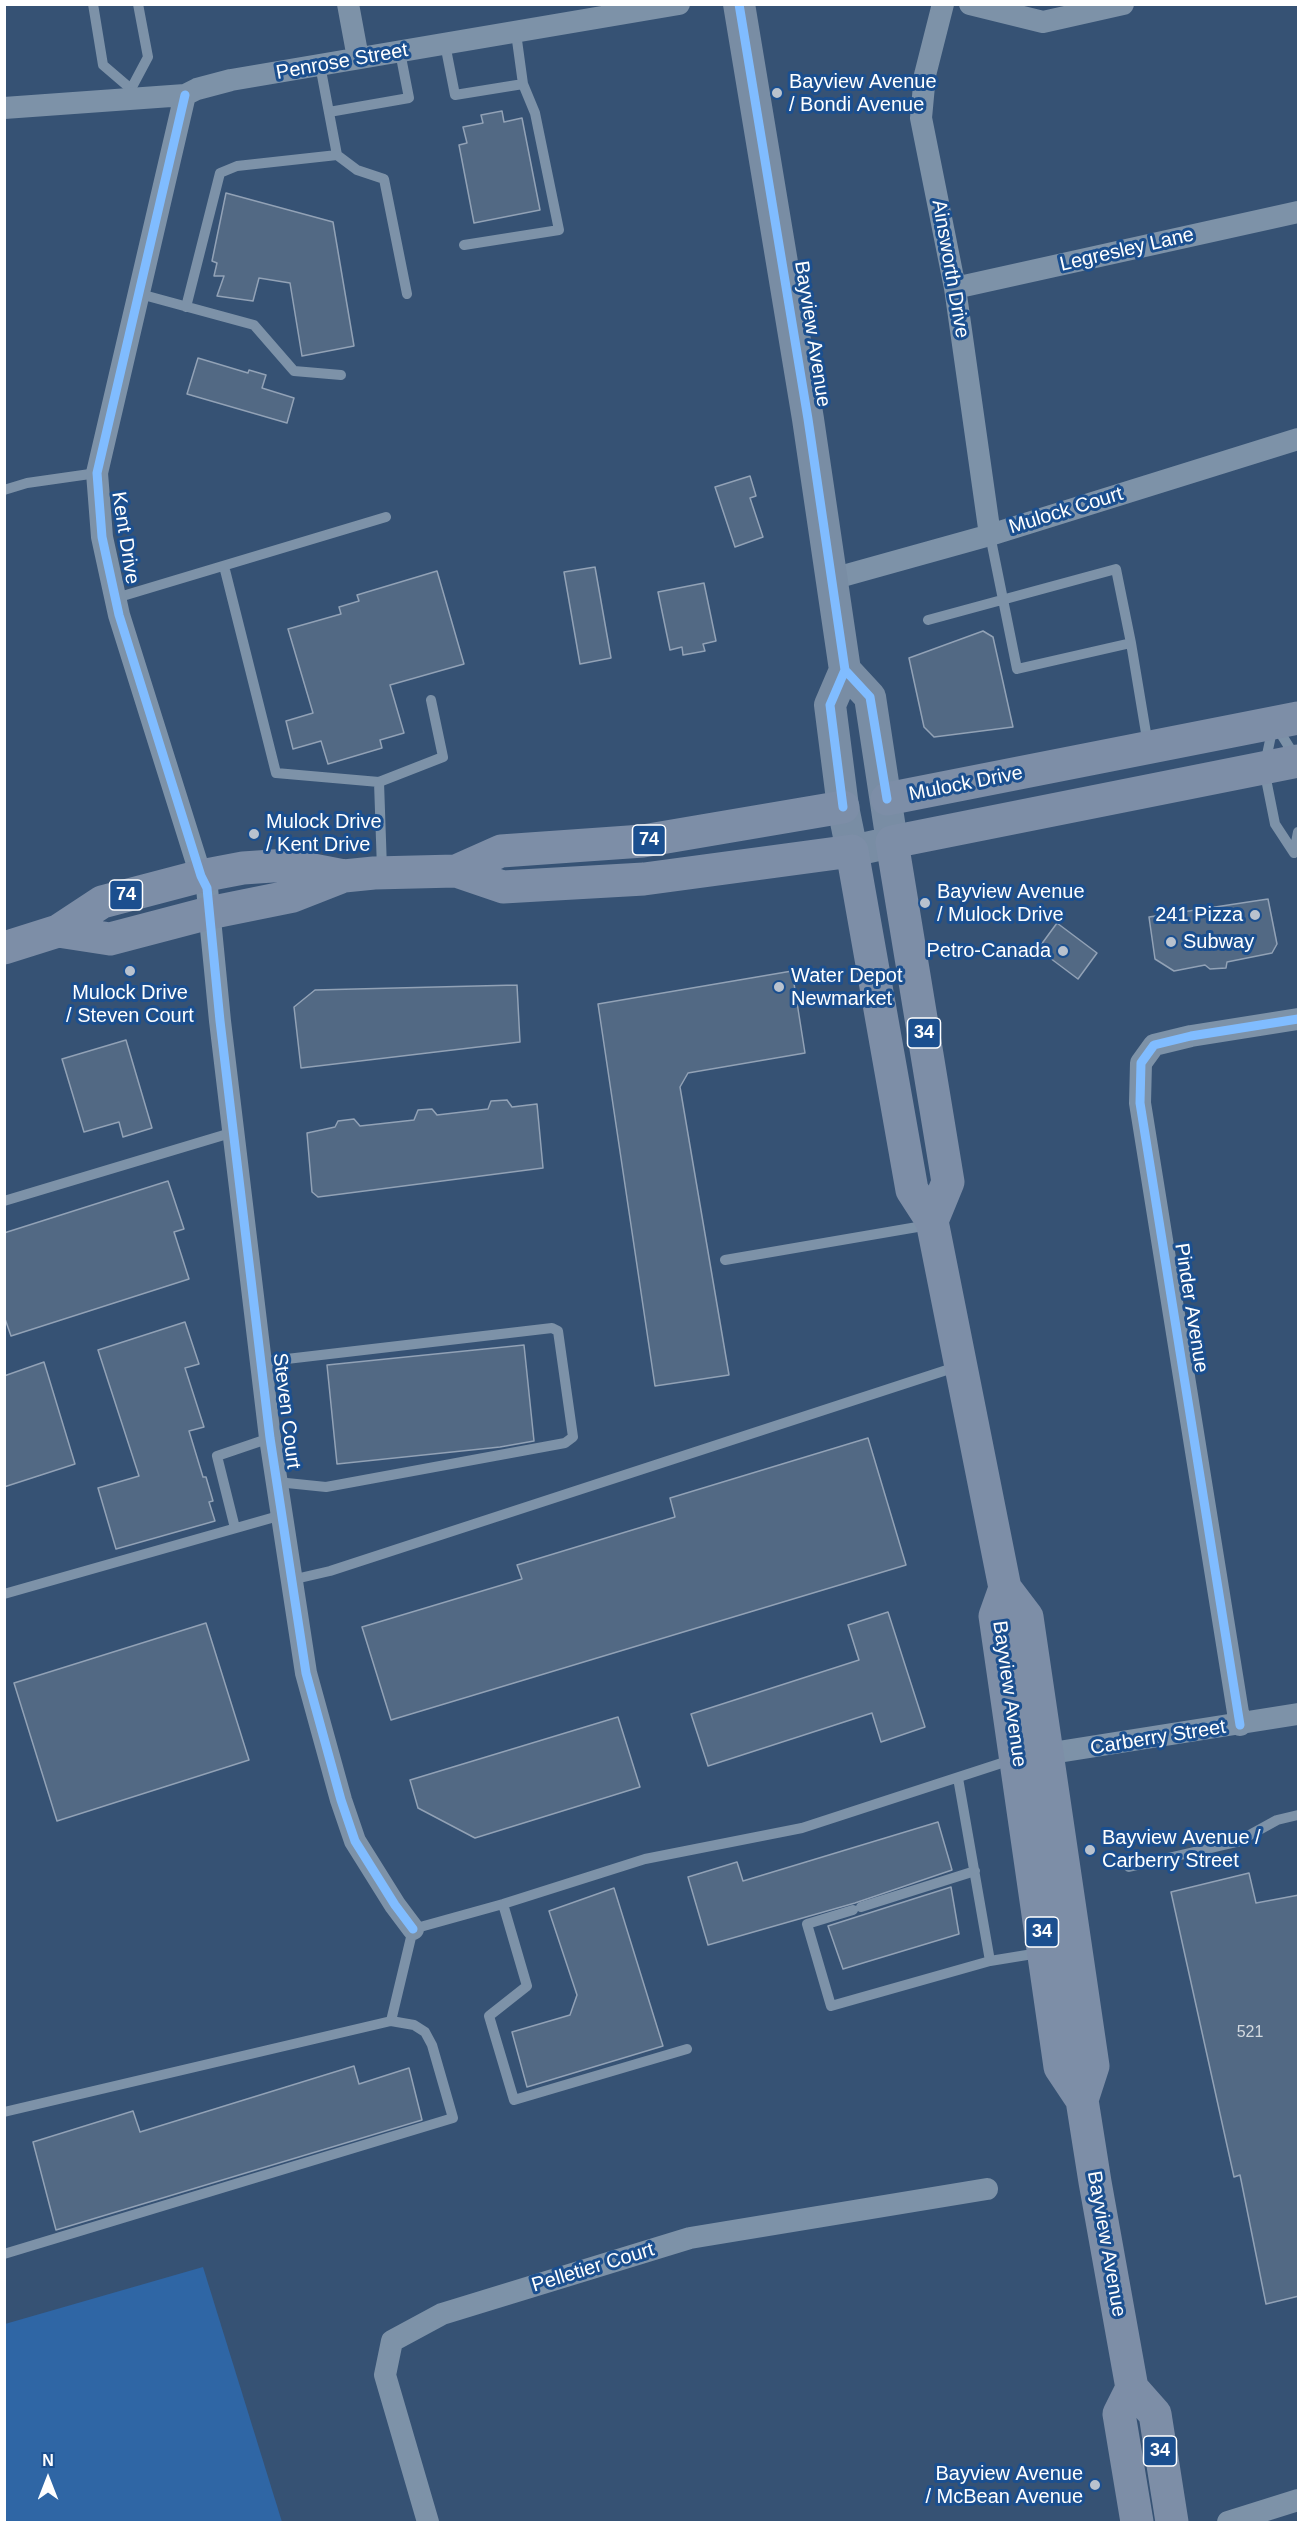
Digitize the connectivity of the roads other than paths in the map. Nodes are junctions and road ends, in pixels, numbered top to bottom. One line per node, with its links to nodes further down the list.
1 (93, 4): 15 (lane)
2 (138, 4): 15 (lane)
3 (348, 4): 12 (street)
4 (679, 4): 9 (street, Penrose Street)
5 (739, 4): 33 (main road, Bayview Avenue)
6 (944, 4): 22 (street, Ainsworth Drive)
7 (970, 4): 8 (street)
8 (1123, 4)
9 (516, 33): 10 (street, Penrose Street); 14 (lane)
10 (445, 44): 11 (street, Penrose Street); 14 (lane)
11 (400, 52): 12 (street, Penrose Street); 18 (lane)
12 (358, 58): 13 (street, Penrose Street)
13 (320, 65): 16 (street, Penrose Street); 18 (lane)
14 (523, 84): 21 (lane)
15 (132, 94): 16 (street, Penrose Street); 17 (street, Penrose Street)
16 (184, 95): 23 (street, Kent Drive)
17 (4, 108)
18 (328, 112): 19 (lane)
19 (337, 155): 24 (lane); 25 (lane)
20 (1299, 212): 22 (street, Legresley Lane)
21 (464, 245)
22 (955, 288): 31 (street, Ainsworth Drive)
23 (140, 294): 25 (lane); 28 (street, Kent Drive)
24 (407, 294)
25 (186, 307): 26 (lane)
26 (341, 375)
27 (1299, 438): 31 (street, Mulock Court)
28 (97, 473): 29 (lane); 34 (street, Kent Drive)
29 (4, 490)
30 (386, 517): 32 (lane)
31 (990, 535): 33 (street, Mulock Court); 35 (lane)
32 (224, 566): 34 (lane); 44 (lane)
33 (832, 579): 38 (main road, Bayview Avenue)
34 (116, 598): 52 (street, Kent Drive)
35 (1003, 599): 36 (lane); 37 (lane); 37 (lane)
36 (927, 620)
37 (1131, 643): 41 (lane)
38 (845, 670): 45 (main road, 34); 46 (main road, 34)
39 (431, 700): 44 (lane)
40 (1286, 720): 41 (main road, Mulock Drive / 74); 42 (lane); 43 (lane)
41 (1149, 748): 45 (main road, Mulock Drive / 74)
42 (1298, 762): 43 (main road, Mulock Drive / 74)
43 (1264, 769): 47 (lane); 48 (main road, Mulock Drive / 74)
44 (379, 782): 51 (lane)
45 (887, 799): 46 (main road, Mulock Drive / 74); 48 (main road, 34)
46 (843, 807): 49 (main road, 34); 50 (main road, Mulock Drive / 74)
47 (1299, 832)
48 (892, 842): 49 (main road, Mulock Drive / 74); 60 (main road, 34)
49 (852, 851): 50 (main road, Mulock Drive / 74); 60 (main road, 34)
50 (456, 871): 51 (main road, Mulock Drive / 74)
51 (382, 872): 53 (main road, Mulock Drive / 74)
52 (201, 876): 53 (main road, Mulock Drive / 74); 54 (street, Steven Court); 55 (main road, Mulock Drive / 74)
53 (344, 876): 54 (main road, Mulock Drive / 74)
54 (209, 913): 55 (main road, Mulock Drive / 74); 58 (street, Steven Court)
55 (58, 931): 56 (main road, Mulock Drive / 74)
56 (4, 948)
57 (1299, 1019): 71 (street, Pinder Avenue)
58 (234, 1132): 59 (lane); 62 (street, Steven Court)
59 (4, 1201)
60 (932, 1223): 61 (lane); 63 (main road, 34)
61 (725, 1260)
62 (261, 1362): 64 (street, Steven Court); 65 (lane)
63 (961, 1366): 68 (lane); 72 (main road, Bayview Avenue / 34)
64 (270, 1438): 65 (street, Steven Court); 67 (lane)
65 (277, 1482): 66 (street, Steven Court)
66 (282, 1515): 67 (lane); 68 (street, Steven Court)
67 (235, 1528): 69 (lane)
68 (291, 1580): 78 (street, Steven Court)
69 (4, 1594)
70 (1299, 1714): 71 (street, Carberry Street)
71 (1240, 1725): 72 (street, Carberry Street)
72 (1032, 1756): 73 (lane); 79 (main road, Bayview Avenue / 34); 83 (main road, Bayview Avenue / 34)
73 (958, 1778): 76 (lane); 77 (lane)
74 (1299, 1815): 75 (lane)
75 (1129, 1867)
76 (975, 1871): 80 (lane); 80 (lane)
77 (504, 1904): 78 (lane); 82 (lane)
78 (412, 1929): 81 (lane)
79 (1044, 1952): 80 (lane); 83 (main road, Bayview Avenue / 34)
80 (990, 1961)
81 (391, 2021): 84 (lane); 86 (lane)
82 (687, 2049)
83 (1082, 2100): 87 (main road, Bayview Avenue / 34)
84 (4, 2112)
85 (987, 2189): 89 (street, Pelletier Court)
86 (4, 2254)
87 (1132, 2388): 90 (main road, 34); 91 (main road, 34)
88 (1299, 2500): 92 (street)
89 (428, 2523)
90 (1137, 2523)
91 (1172, 2523)
92 (1228, 2523)

